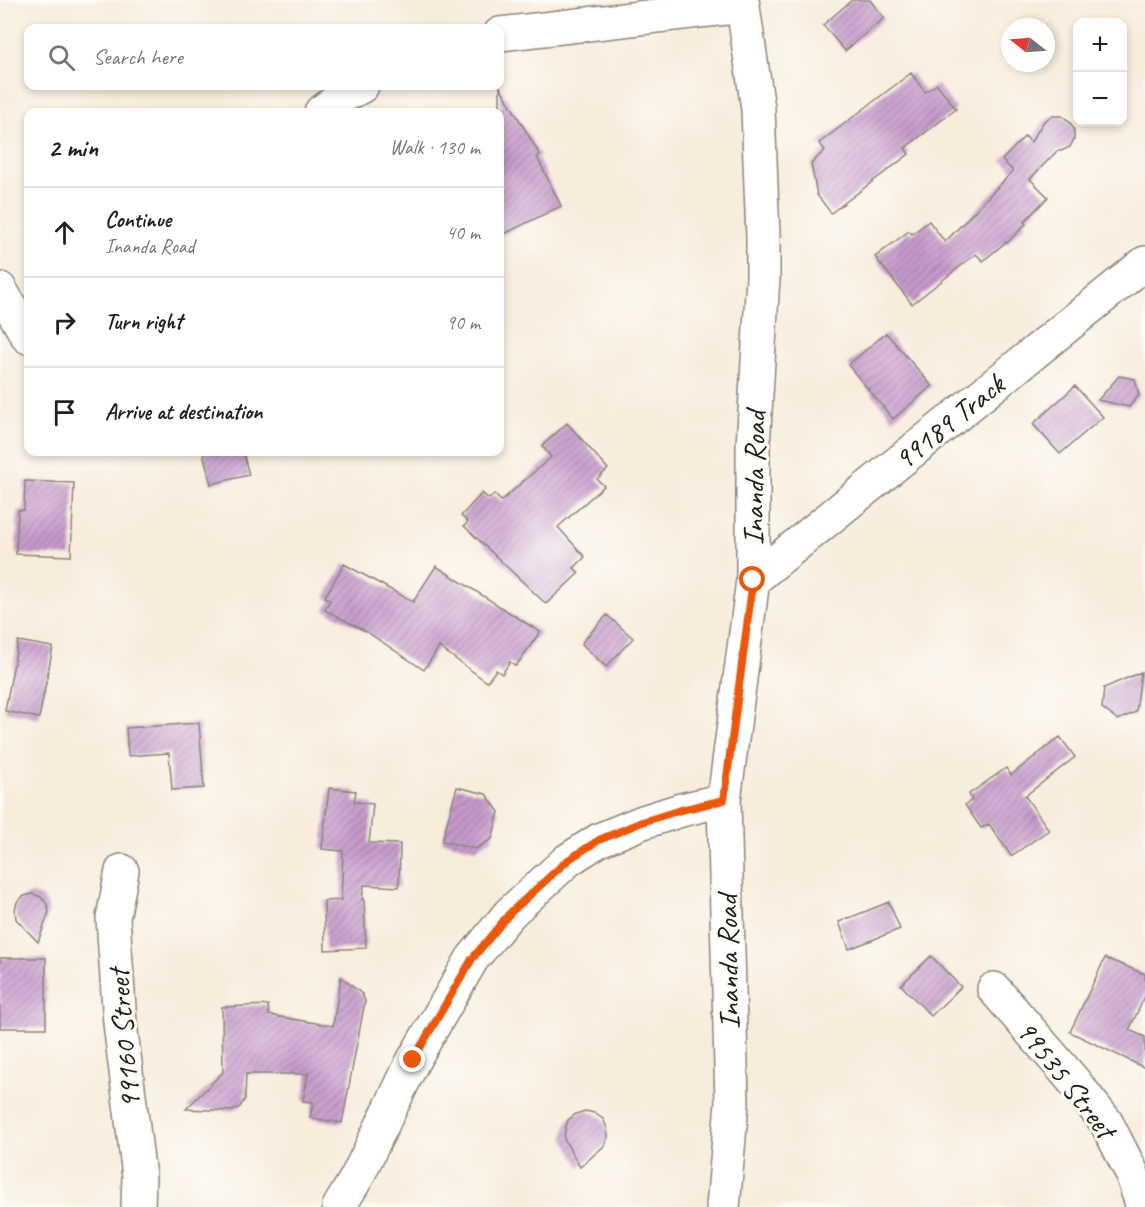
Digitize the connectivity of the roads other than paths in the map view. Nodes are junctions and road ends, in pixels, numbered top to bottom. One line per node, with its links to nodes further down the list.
1 (742, 3): 2 (street); 8 (street, Inanda Road)
2 (504, 33)
3 (354, 90): 4 (street)
4 (327, 108)
5 (1145, 263): 8 (street, 99189 Track)
6 (0, 289): 7 (street)
7 (24, 330)
8 (753, 580): 9 (street, Inanda Road)
9 (724, 800): 13 (street); 14 (street, Inanda Road)
10 (122, 871): 12 (street, 99160 Street)
11 (994, 989): 15 (street, 99535 Street)
12 (138, 1207)
13 (339, 1207)
14 (723, 1207)
15 (1143, 1207)

